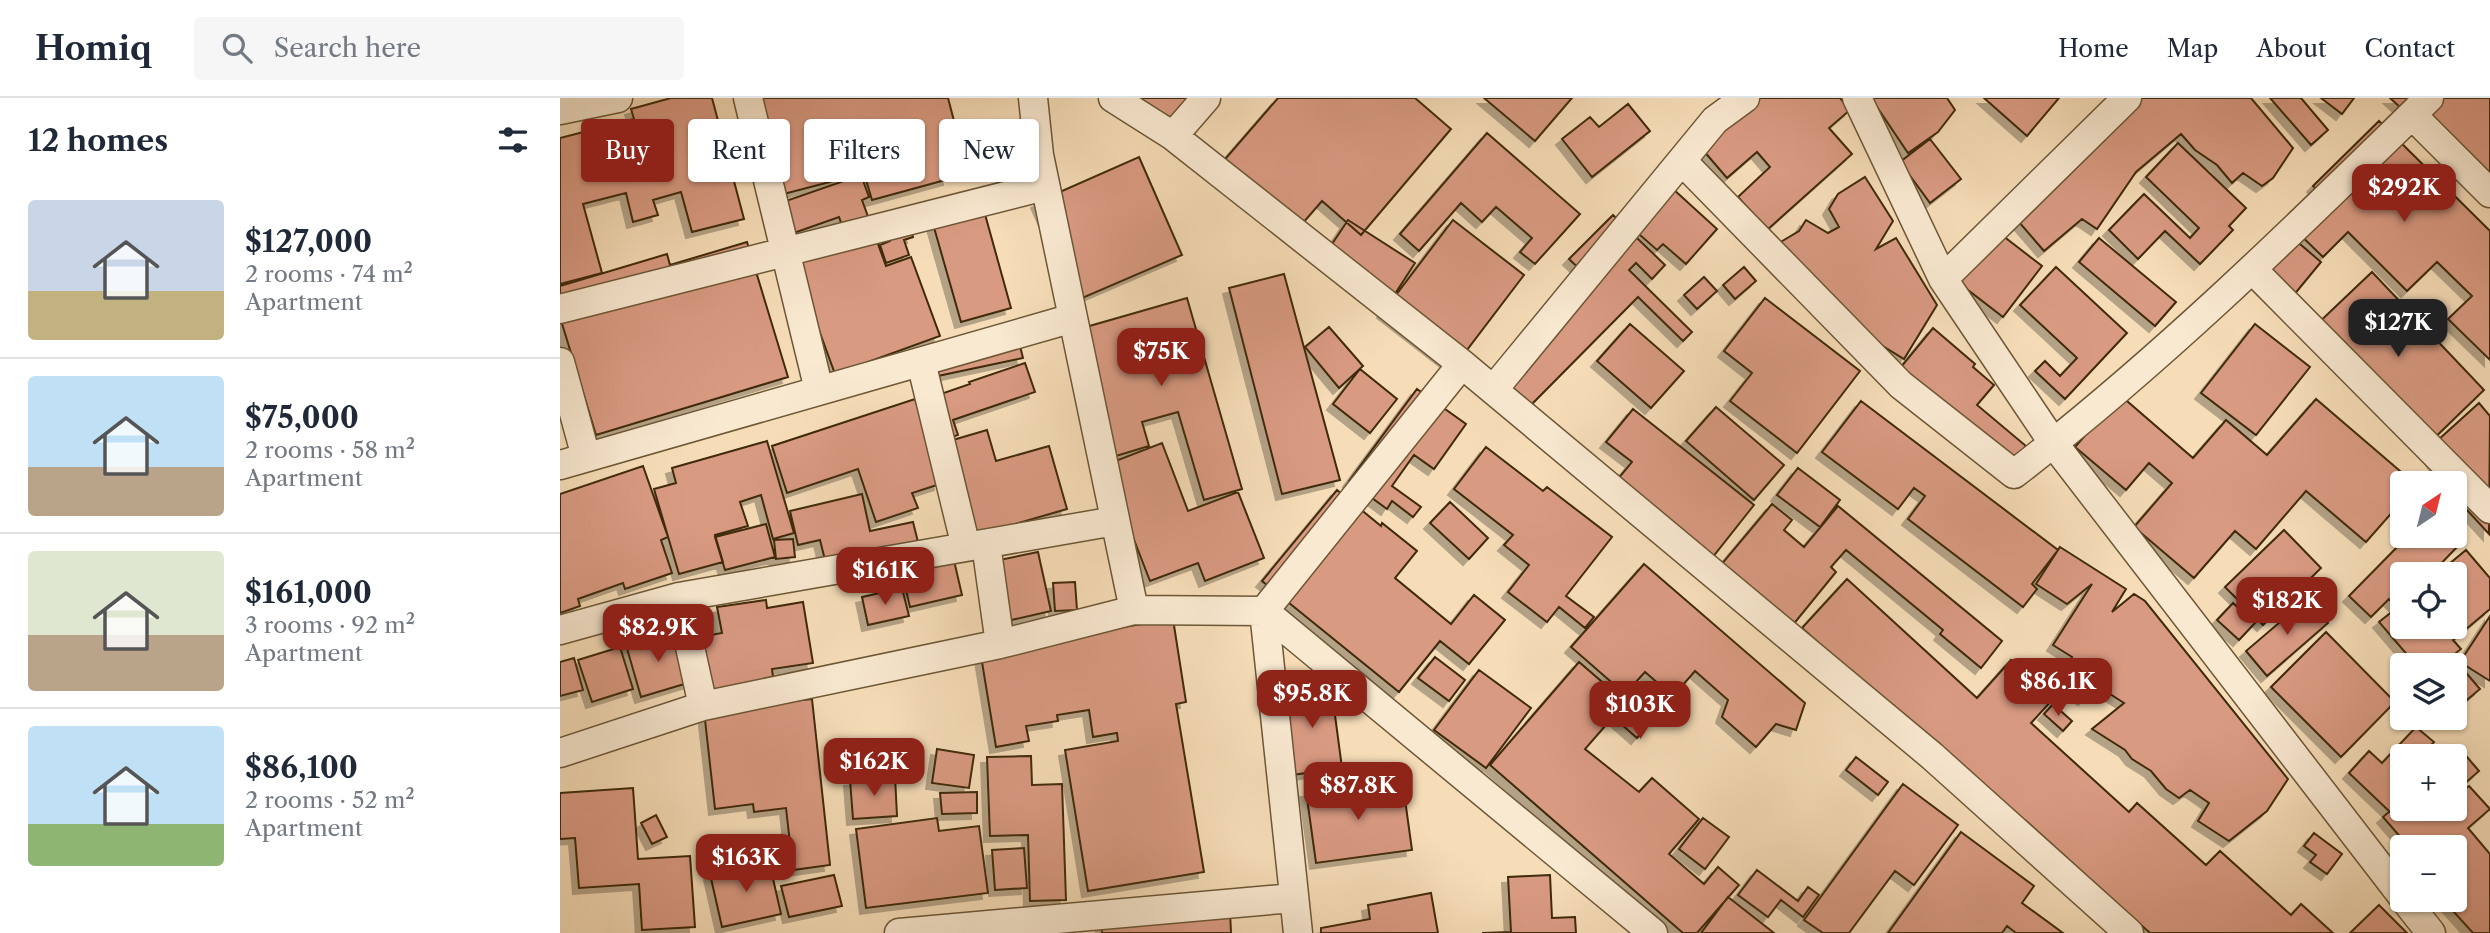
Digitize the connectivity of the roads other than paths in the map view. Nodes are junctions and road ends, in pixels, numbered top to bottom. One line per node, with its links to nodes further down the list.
1 (618, 98): 10 (street)
2 (748, 98): 15 (street)
3 (1033, 98): 13 (street)
4 (1113, 98): 11 (street)
5 (1206, 98): 11 (street)
6 (1745, 98): 12 (street)
7 (1857, 98): 17 (street)
8 (2127, 98): 17 (street)
9 (2421, 107): 14 (street); 16 (street)
10 (560, 110)
11 (1173, 135): 22 (street)
12 (1682, 160): 24 (street); 25 (street)
13 (1045, 186): 15 (street); 19 (street)
14 (2490, 193)
15 (785, 252): 18 (street); 23 (street)
16 (2253, 270): 25 (street); 27 (street)
17 (1943, 279): 25 (street)
18 (560, 309)
19 (1073, 318): 21 (street); 28 (street)
20 (560, 362): 26 (street)
21 (921, 362): 23 (street); 29 (street)
22 (1462, 364): 24 (street); 32 (street)
23 (819, 390): 26 (street)
24 (1493, 390): 43 (street)
25 (2054, 444): 37 (street)
26 (573, 461)
27 (2490, 509)
28 (1115, 521): 29 (street); 31 (street)
29 (976, 546): 30 (street); 34 (street)
30 (679, 597): 33 (street); 35 (street)
31 (1134, 610): 32 (street); 34 (street)
32 (1264, 611): 38 (street); 42 (street)
33 (560, 630)
34 (1000, 644): 35 (street)
35 (703, 706): 36 (street)
36 (560, 753)
37 (2390, 880)
38 (1293, 898): 40 (street); 41 (street)
39 (2415, 912): 44 (street)
40 (899, 933)
41 (1298, 933)
42 (1653, 933)
43 (2129, 933)
44 (2431, 933)

